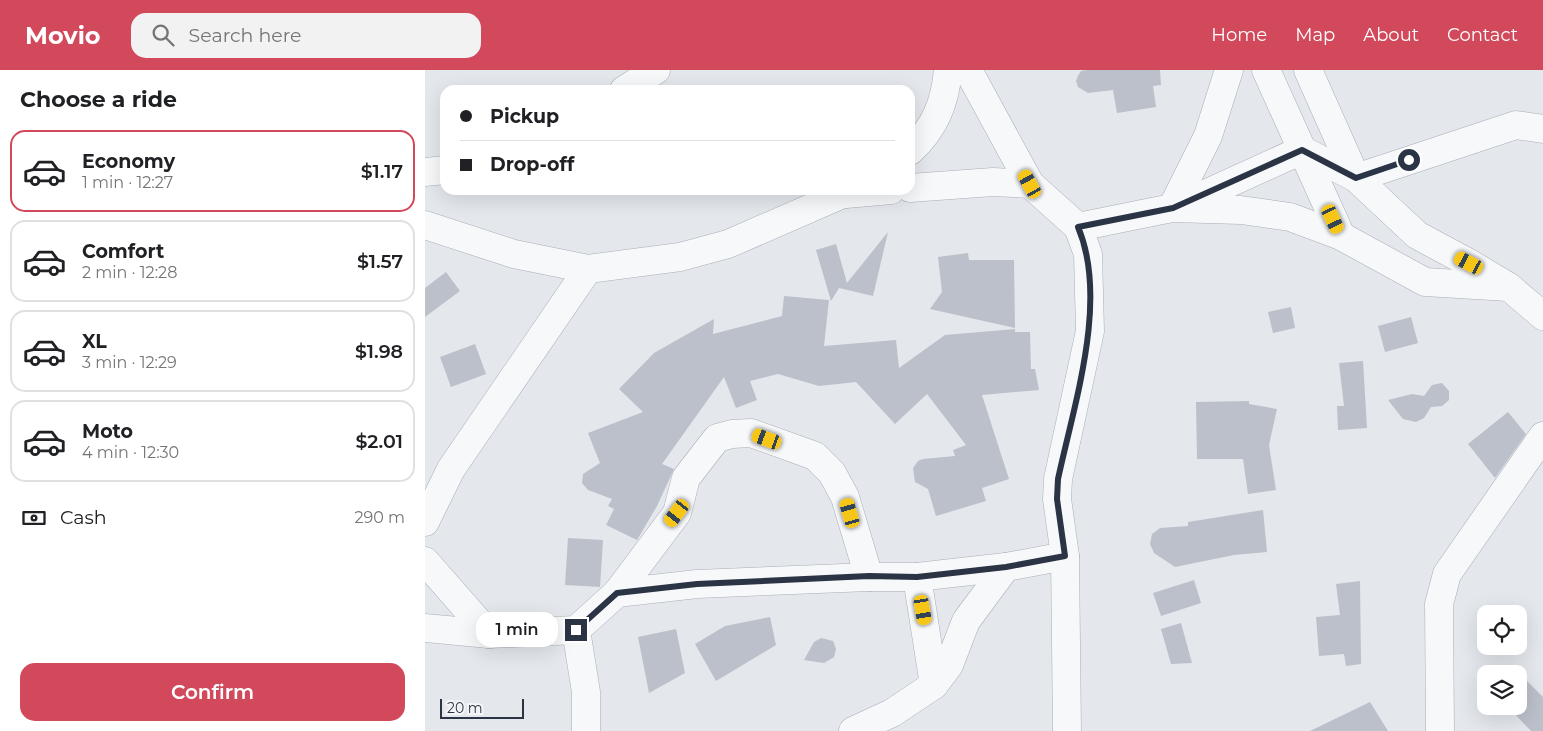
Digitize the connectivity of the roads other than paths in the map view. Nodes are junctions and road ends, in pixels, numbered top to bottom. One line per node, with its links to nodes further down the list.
1 (656, 70): 7 (street)
2 (948, 70): 9 (street)
3 (968, 70): 14 (street)
4 (1229, 70): 17 (street)
5 (1266, 70): 10 (street)
6 (1308, 70): 13 (street)
7 (631, 85)
8 (1543, 128): 13 (street)
9 (915, 146)
10 (1302, 150): 13 (street); 17 (street); 20 (street)
11 (440, 170): 12 (street)
12 (425, 172)
13 (1356, 178): 22 (street)
14 (1030, 184): 15 (street); 19 (street)
15 (915, 188)
16 (842, 195): 21 (street)
17 (1173, 208): 19 (street); 20 (street)
18 (425, 225): 21 (street)
19 (1078, 227): 26 (street)
20 (1341, 236): 22 (street)
21 (588, 269): 25 (street)
22 (1509, 287): 23 (street)
23 (1543, 316)
24 (1543, 436): 39 (street)
25 (425, 522)
26 (1065, 556): 28 (street); 38 (street)
27 (425, 561): 34 (street)
28 (1006, 567): 30 (street); 35 (street)
29 (869, 576): 30 (street); 31 (street); 31 (street)
30 (917, 577): 35 (street)
31 (617, 593): 33 (street)
32 (425, 628): 34 (street)
33 (576, 630): 34 (street); 36 (street)
34 (489, 634)
35 (934, 685): 37 (street)
36 (586, 731)
37 (853, 731)
38 (1067, 731)
39 (1439, 731)

